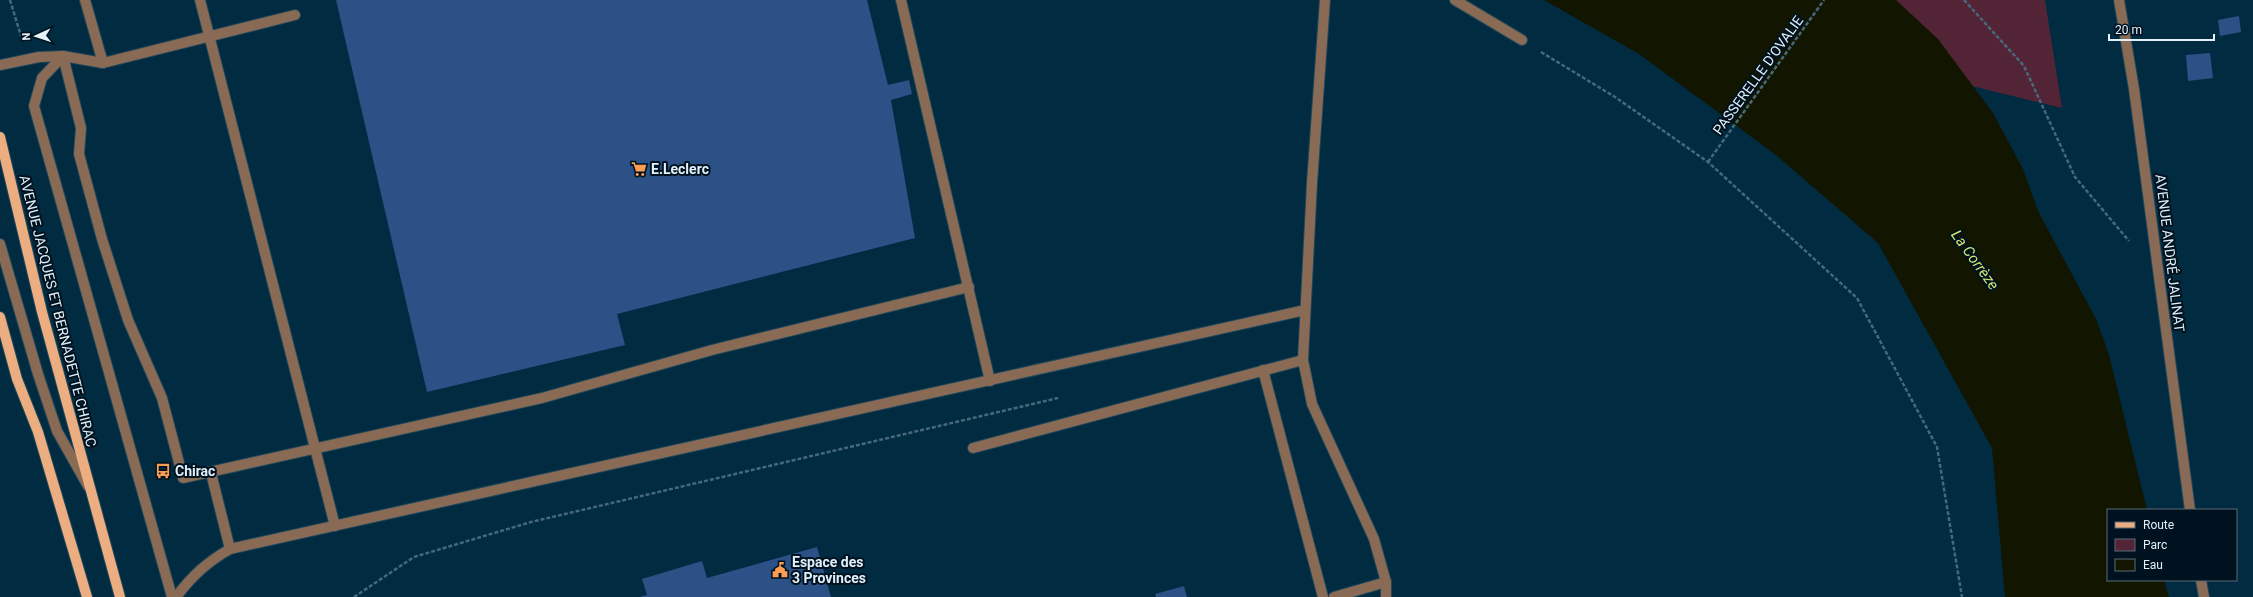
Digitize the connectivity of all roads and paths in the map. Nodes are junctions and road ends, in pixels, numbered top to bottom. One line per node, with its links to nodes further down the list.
1 (86, 0): 13 (street)
2 (200, 0): 10 (street)
3 (901, 0): 19 (street)
4 (1325, 0): 20 (street)
5 (1455, 0): 11 (street)
6 (1824, 0): 16 (path, PASSERELLE D'OVALIE)
7 (1964, 0): 17 (path)
8 (2119, 0): 30 (street, AVENUE ANDRÉ JALINAT)
9 (295, 15): 10 (street)
10 (208, 37): 13 (street); 27 (street)
11 (1522, 40): 16 (path)
12 (63, 56): 13 (street); 14 (street); 28 (street); 37 (street)
13 (103, 63)
14 (0, 64)
15 (0, 138): 29 (main road, AVENUE JACQUES ET BERNADETTE CHIRAC)
16 (1708, 162): 43 (path)
17 (2129, 242)
18 (0, 244): 29 (street, AVENUE JACQUES ET BERNADETTE CHIRAC)
19 (969, 287): 24 (street); 27 (street)
20 (1305, 310): 22 (street); 24 (street)
21 (0, 317): 35 (main road)
22 (1303, 360): 23 (street); 34 (street)
23 (1263, 370): 26 (street); 40 (street)
24 (990, 380): 31 (street)
25 (1064, 397): 39 (path)
26 (973, 448)
27 (314, 449): 28 (street); 31 (street)
28 (211, 473): 32 (street)
29 (91, 491): 36 (main road, AVENUE JACQUES ET BERNADETTE CHIRAC)
30 (2190, 509)
31 (335, 526): 32 (street)
32 (230, 549): 38 (street)
33 (2201, 581): 44 (street)
34 (1386, 582): 41 (street); 42 (street)
35 (87, 597)
36 (120, 597)
37 (172, 597)
38 (176, 597)
39 (354, 597)
40 (1323, 597)
41 (1334, 597)
42 (1386, 597)
43 (1962, 597)
44 (2204, 597)

